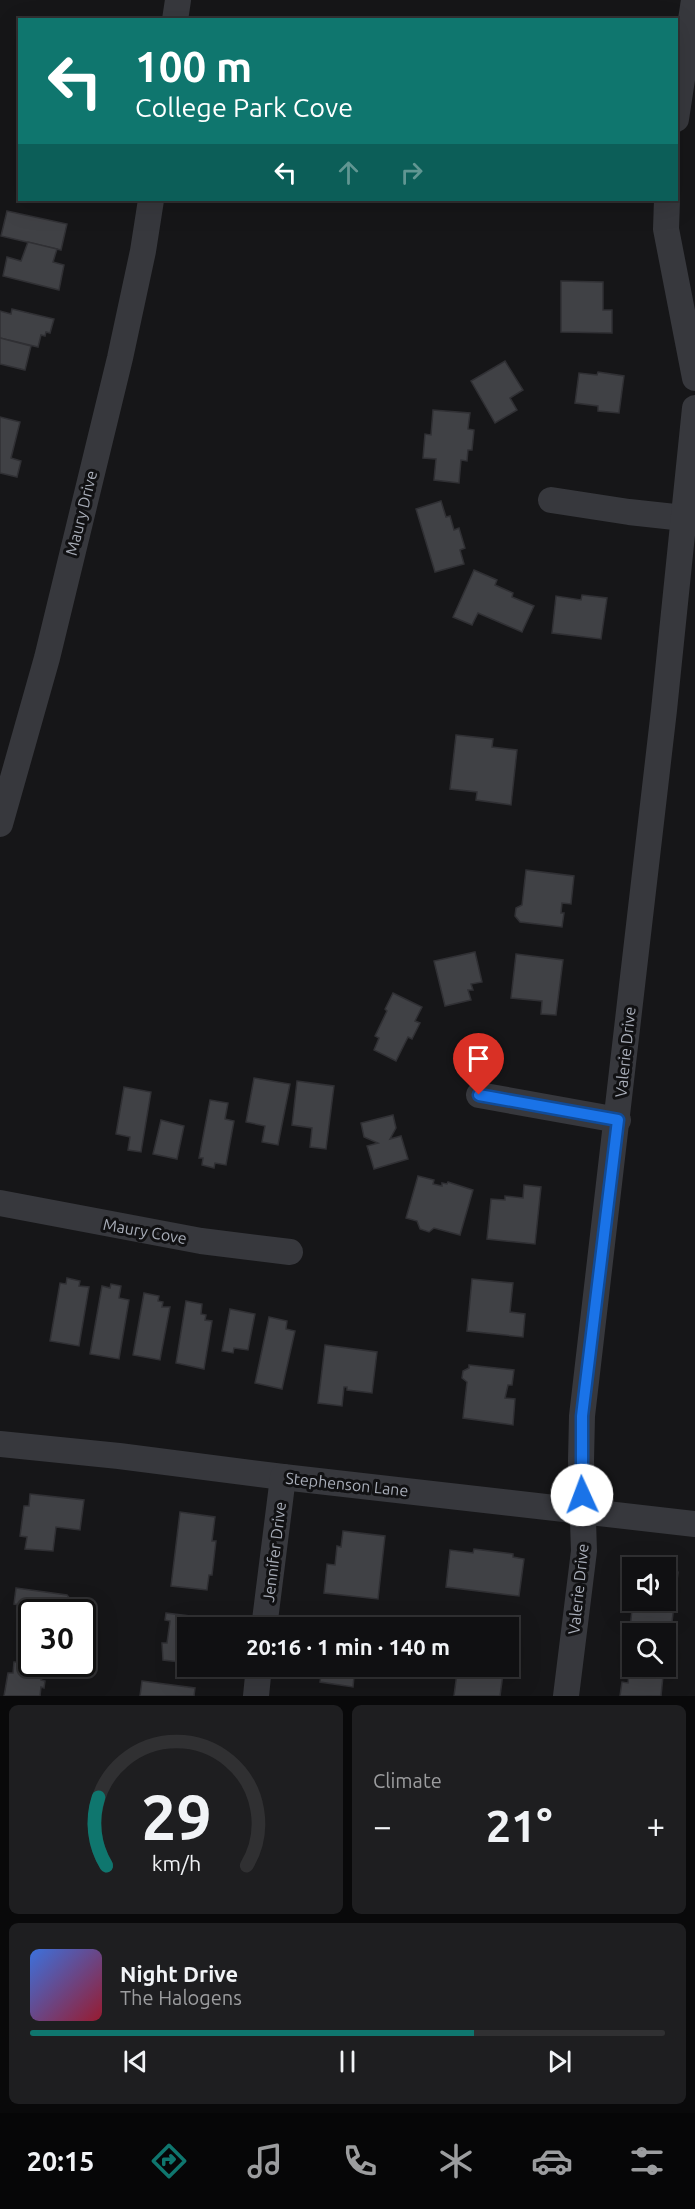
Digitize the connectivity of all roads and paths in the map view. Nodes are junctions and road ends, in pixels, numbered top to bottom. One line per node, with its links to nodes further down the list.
1 (178, 0): 3 (street)
2 (694, 0): 4 (street)
3 (175, 18)
4 (678, 106)
5 (152, 201): 11 (street, Maury Drive)
6 (667, 201): 7 (street)
7 (695, 378)
8 (695, 408): 10 (street, Valerie Drive)
9 (551, 500): 10 (street)
10 (684, 518): 13 (street, Valerie Drive)
11 (0, 824)
12 (479, 1095): 13 (street)
13 (618, 1120): 18 (street, Valerie Drive)
14 (0, 1203): 15 (street, Maury Cove)
15 (290, 1252)
16 (0, 1444): 17 (street, Stephenson Lane)
17 (283, 1477): 18 (street, Stephenson Lane); 20 (street, Jennifer Drive)
18 (583, 1512): 19 (street, Stephenson Lane); 23 (street, Valerie Drive)
19 (695, 1524)
20 (265, 1617)
21 (259, 1677): 22 (street)
22 (256, 1696)
23 (566, 1696)

